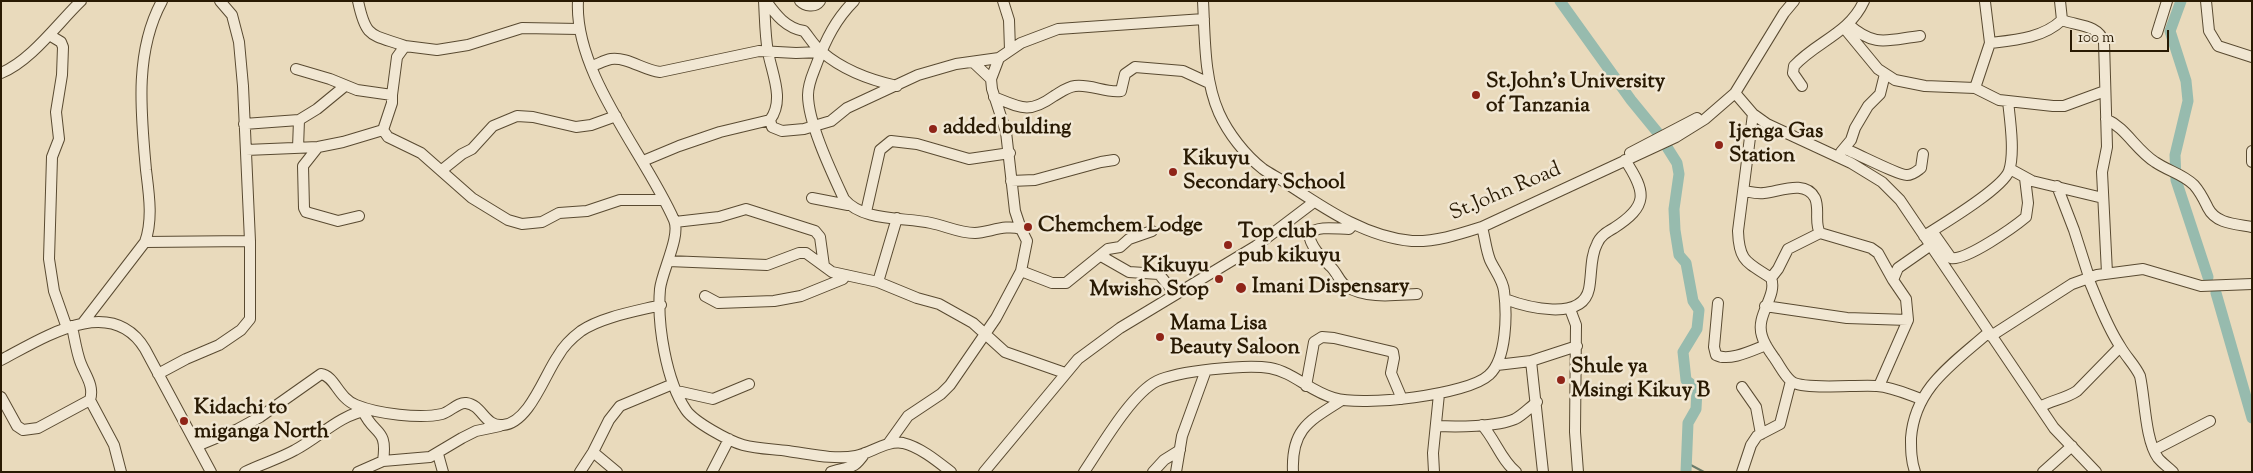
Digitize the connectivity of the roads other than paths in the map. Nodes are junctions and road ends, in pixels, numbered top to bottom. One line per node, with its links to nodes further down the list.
1 (81, 1): 24 (street)
2 (162, 1): 94 (street)
3 (220, 1): 54 (street)
4 (358, 1): 27 (street)
5 (578, 1): 22 (street)
6 (765, 1): 29 (street); 30 (street)
7 (800, 1): 8 (street)
8 (820, 1)
9 (854, 1): 30 (street)
10 (1003, 1): 28 (street)
11 (1204, 1): 19 (street, St.John Road)
12 (1794, 1): 45 (street)
13 (1864, 1): 21 (street)
14 (1977, 1): 18 (street)
15 (2060, 1): 20 (street)
16 (2166, 1): 23 (street)
17 (2206, 1): 31 (street)
18 (1987, 2): 26 (street)
19 (1204, 19): 28 (street); 39 (street, St.John Road)
20 (2062, 20): 26 (street); 44 (street)
21 (1847, 26): 25 (street); 37 (street); 42 (street)
22 (579, 29): 27 (street); 34 (street)
23 (2157, 33)
24 (51, 36): 36 (street); 116 (street)
25 (1920, 36)
26 (1990, 43): 43 (street)
27 (405, 46): 46 (street)
28 (1010, 50): 32 (street)
29 (768, 51): 30 (street); 34 (street); 53 (street)
30 (821, 52): 41 (street); 55 (street)
31 (2252, 56)
32 (999, 58): 33 (street); 38 (street)
33 (974, 63): 38 (street); 41 (street)
34 (592, 66): 50 (street)
35 (296, 69): 40 (street)
36 (1, 73)
37 (1885, 74): 43 (street); 60 (street)
38 (991, 79): 47 (street)
39 (1209, 83): 47 (street); 80 (street, St.John Road)
40 (345, 86): 46 (street); 52 (street)
41 (897, 86): 55 (street)
42 (1802, 86)
43 (1975, 88): 48 (street)
44 (2105, 91): 48 (street); 51 (street)
45 (1735, 93): 49 (street); 59 (street)
46 (392, 95): 56 (street)
47 (994, 97): 63 (street)
48 (2008, 101): 71 (street)
49 (1753, 114): 65 (street); 76 (street)
50 (616, 116): 68 (street); 72 (street)
51 (2106, 119): 78 (street); 88 (street)
52 (299, 120): 54 (street); 58 (street)
53 (770, 120): 55 (street); 68 (street)
54 (244, 124): 61 (street)
55 (813, 126): 81 (street)
56 (383, 130): 57 (street); 72 (street)
57 (318, 147): 58 (street); 83 (street)
58 (298, 148): 61 (street)
59 (1645, 148): 67 (street); 70 (street)
60 (1845, 149): 64 (street); 65 (street)
61 (246, 150): 93 (street)
62 (2252, 151): 69 (street)
63 (1010, 153): 74 (street); 82 (street)
64 (1923, 154)
65 (1837, 156): 92 (street)
66 (1114, 160): 74 (street)
67 (1625, 160): 70 (street); 114 (street)
68 (643, 161): 79 (street)
69 (2252, 162)
70 (1604, 169): 87 (street, St.John Road)
71 (2010, 169): 73 (street); 92 (street)
72 (442, 170): 79 (street)
73 (2025, 178): 75 (street); 92 (street)
74 (1011, 180): 89 (street)
75 (2057, 186): 78 (street); 102 (street)
76 (1744, 191): 91 (street); 103 (street)
77 (812, 198): 81 (street)
78 (2103, 198): 100 (street)
79 (664, 200): 85 (street)
80 (1314, 202): 86 (street, St.John Road); 107 (street)
81 (848, 205): 82 (street)
82 (866, 212): 84 (street)
83 (359, 216)
84 (896, 218): 89 (street); 105 (street)
85 (675, 222): 97 (street); 98 (street)
86 (1354, 224): 87 (street, St.John Road); 108 (street)
87 (1482, 227): 110 (street)
88 (2252, 227)
89 (1021, 229): 99 (street)
90 (1152, 231): 96 (street)
91 (1820, 233): 103 (street); 104 (street)
92 (1928, 233): 95 (street)
93 (250, 241): 94 (street); 127 (street)
94 (145, 242): 116 (street)
95 (1931, 245): 104 (street); 118 (street)
96 (1101, 256): 99 (street); 107 (street)
97 (668, 261): 98 (street); 112 (street)
98 (824, 266): 101 (street)
99 (1022, 271): 117 (street)
100 (2106, 273): 102 (street); 106 (street)
101 (845, 276): 105 (street); 109 (street)
102 (2088, 277): 118 (street); 121 (street)
103 (1771, 278): 113 (street)
104 (1893, 280): 115 (street)
105 (878, 282): 117 (street)
106 (2252, 284)
107 (1174, 294): 126 (street)
108 (1417, 294)
109 (705, 296)
110 (1505, 299): 114 (street); 124 (street)
111 (1718, 304): 120 (street)
112 (661, 305): 133 (street); 146 (street)
113 (1765, 306): 115 (street); 120 (street)
114 (1570, 309): 119 (street)
115 (1908, 320): 131 (street)
116 (74, 326): 122 (street); 127 (street); 137 (street)
117 (986, 333): 126 (street); 151 (street)
118 (1990, 334): 136 (street); 141 (street)
119 (1577, 346): 123 (street); 178 (street)
120 (1766, 346): 128 (street)
121 (2120, 347): 141 (street); 155 (street)
122 (1, 360)
123 (1531, 361): 124 (street); 140 (street)
124 (1497, 365): 134 (street)
125 (1206, 370): 130 (street); 154 (street); 171 (street)
126 (1065, 373): 170 (street)
127 (158, 374): 152 (street)
128 (1791, 381): 131 (street); 149 (street)
129 (749, 384): 133 (street)
130 (1306, 386): 138 (street); 139 (street)
131 (1879, 386): 136 (street)
132 (1742, 387): 149 (street)
133 (675, 388): 150 (street); 156 (street)
134 (1439, 394): 139 (street); 147 (street)
135 (1, 397): 137 (street)
136 (1921, 399): 180 (street)
137 (90, 400): 160 (street)
138 (1342, 400): 139 (street); 174 (street)
139 (1402, 400)
140 (1537, 402): 145 (street); 177 (street)
141 (2040, 407): 153 (street)
142 (367, 410): 143 (street); 152 (street); 159 (street); 162 (street)
143 (484, 417): 146 (street); 148 (street)
144 (2210, 421): 155 (street)
145 (1482, 425): 147 (street); 176 (street)
146 (501, 426): 148 (street)
147 (1436, 426): 175 (street)
148 (481, 430): 158 (street)
149 (1760, 434): 179 (street)
150 (729, 439): 157 (street); 167 (street)
151 (888, 444): 157 (street); 169 (street)
152 (197, 446): 161 (street)
153 (2072, 446): 181 (street); 182 (street)
154 (1180, 450): 172 (street); 173 (street)
155 (2154, 450): 183 (street)
156 (593, 452): 165 (street); 166 (street)
157 (865, 453): 168 (street)
158 (438, 454): 159 (street); 164 (street)
159 (381, 465): 163 (street)
160 (121, 472)
161 (211, 472)
162 (245, 472)
163 (358, 472)
164 (443, 472)
165 (580, 472)
166 (617, 472)
167 (712, 472)
168 (831, 472)
169 (951, 472)
170 (984, 472)
171 (1084, 472)
172 (1153, 472)
173 (1176, 472)
174 (1293, 472)
175 (1434, 472)
176 (1516, 472)
177 (1543, 472)
178 (1578, 472)
179 (1742, 472)
180 (1915, 472)
181 (2043, 472)
182 (2096, 472)
183 (2173, 472)

